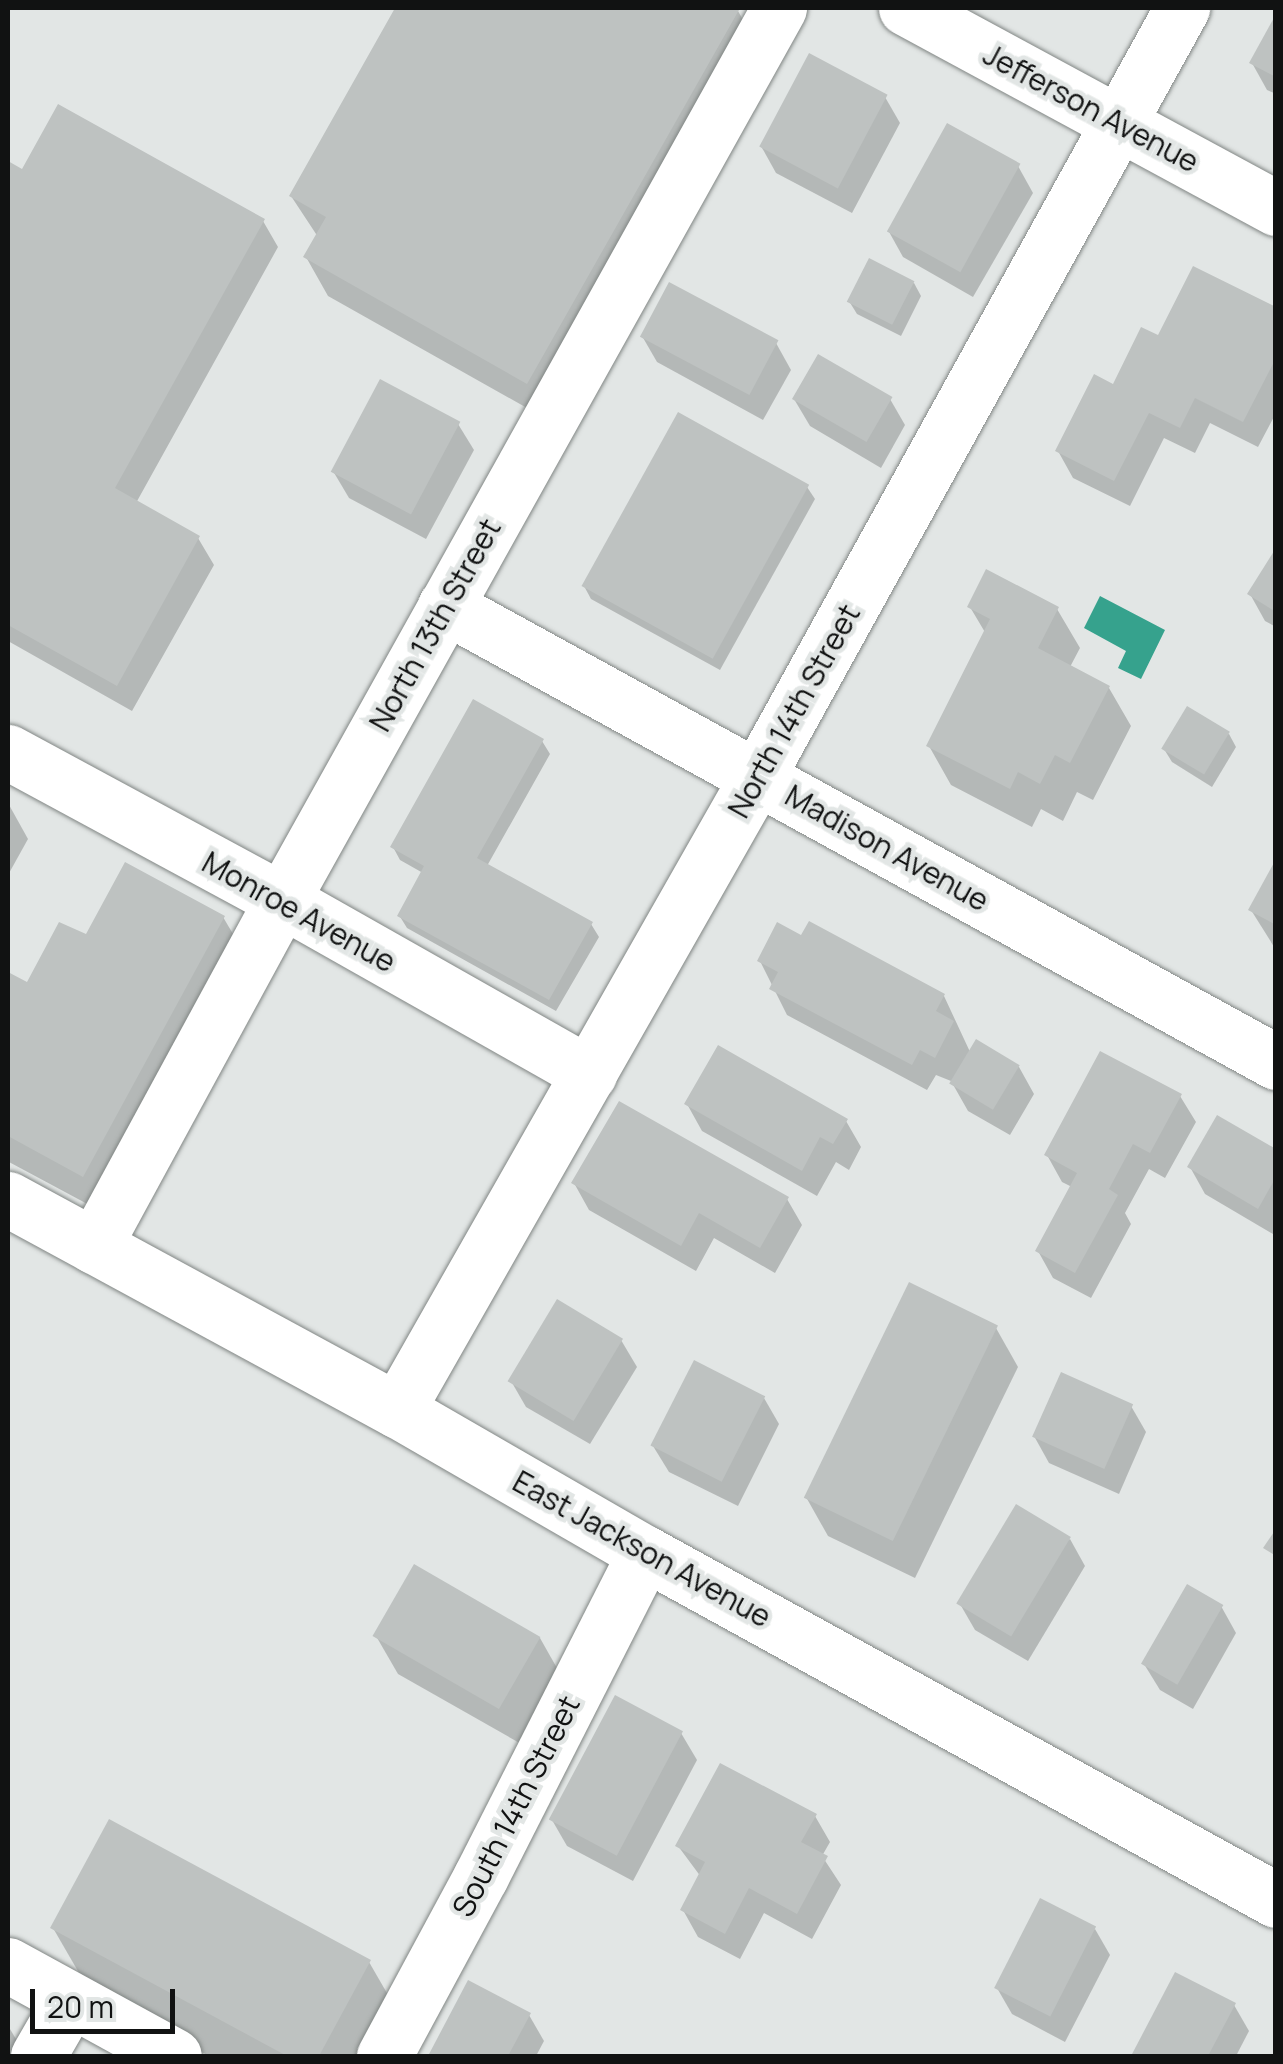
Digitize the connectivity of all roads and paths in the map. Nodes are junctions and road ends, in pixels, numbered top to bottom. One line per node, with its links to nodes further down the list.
1 (779, 8): 6 (street, North 13th Street)
2 (906, 8): 4 (street, Jefferson Avenue)
3 (1182, 8): 4 (street, North 14th Street)
4 (1120, 123): 5 (street, Jefferson Avenue); 8 (street, North 14th Street)
5 (1276, 208)
6 (445, 606): 8 (street, Madison Avenue); 9 (street, North 13th Street)
7 (8, 752): 9 (street, Monroe Avenue)
8 (758, 777): 10 (street, Madison Avenue); 11 (street, North 14th Street)
9 (282, 900): 11 (street, Monroe Avenue); 13 (street, North 13th Street)
10 (1276, 1062)
11 (589, 1074): 14 (street, North 14th Street)
12 (8, 1200): 13 (street, East Jackson Avenue)
13 (94, 1246): 14 (street, East Jackson Avenue)
14 (397, 1410): 15 (street, East Jackson Avenue)
15 (645, 1553): 16 (street, East Jackson Avenue); 21 (street, South 14th Street)
16 (1276, 1900)
17 (8, 1966): 18 (street)
18 (69, 2002): 19 (street); 20 (street)
19 (38, 2056)
20 (174, 2056)
21 (384, 2056)

